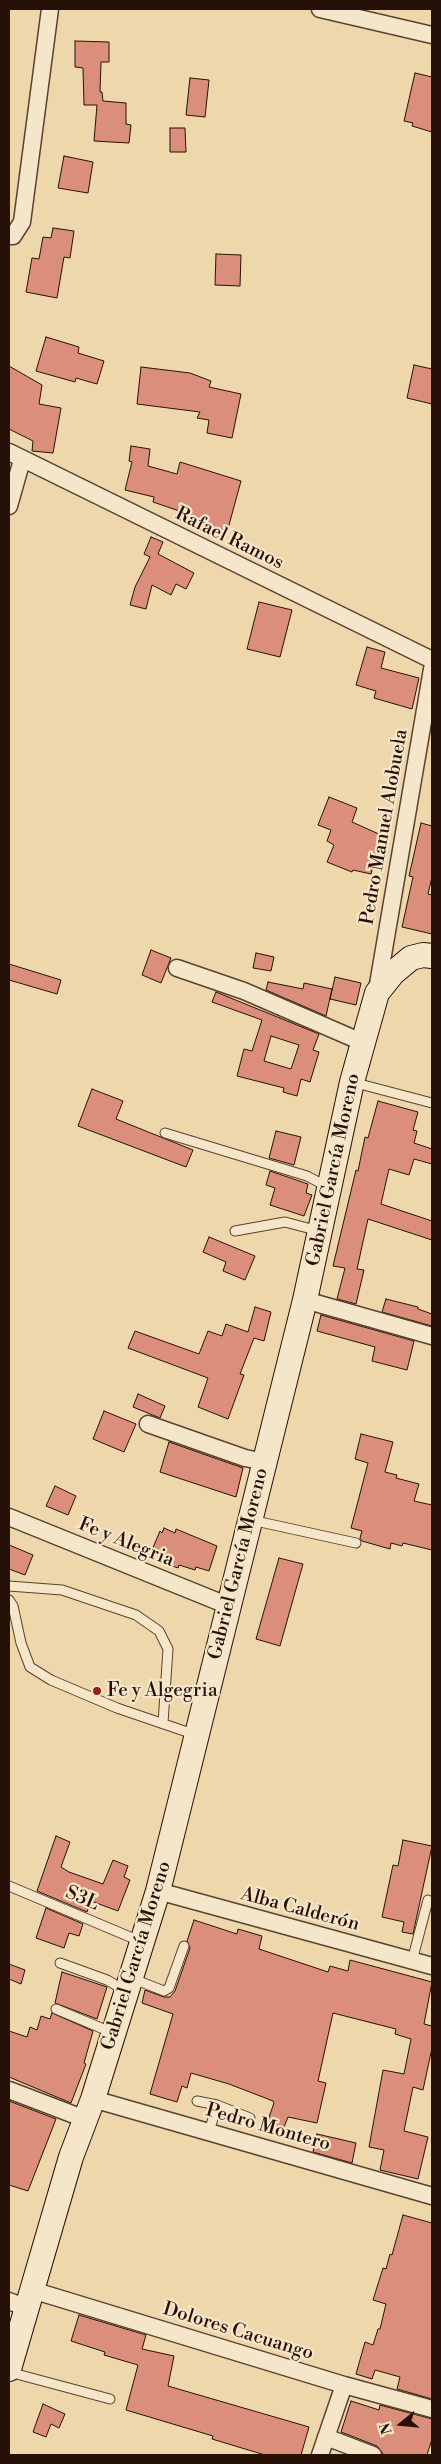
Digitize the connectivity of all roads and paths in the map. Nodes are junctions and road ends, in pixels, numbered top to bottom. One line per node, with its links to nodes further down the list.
1 (50, 9): 4 (street)
2 (320, 9): 3 (street)
3 (432, 35)
4 (9, 236)
5 (16, 456): 6 (street); 7 (street, Rafael Ramos)
6 (9, 506)
7 (432, 660)
8 (432, 669): 11 (street, Pedro Manuel Alobuela)
9 (432, 956): 11 (street, Gabriel García Moreno)
10 (177, 968): 12 (street)
11 (377, 993): 12 (street, Gabriel García Moreno)
12 (364, 1043): 13 (street, Gabriel García Moreno)
13 (352, 1082): 14 (lane); 16 (street, Gabriel García Moreno)
14 (432, 1103)
15 (165, 1133): 16 (lane)
16 (330, 1189): 18 (street, Gabriel García Moreno)
17 (235, 1231): 18 (lane)
18 (321, 1232): 19 (street, Gabriel García Moreno)
19 (305, 1300): 20 (street); 22 (street, Gabriel García Moreno)
20 (432, 1336)
21 (148, 1424): 22 (street)
22 (265, 1462): 24 (street, Gabriel García Moreno)
23 (9, 1517): 28 (street, Fe y Alegria)
24 (250, 1520): 25 (lane); 28 (street, Gabriel García Moreno)
25 (356, 1544)
26 (9, 1586): 29 (lane)
27 (9, 1600): 29 (lane)
28 (228, 1606): 30 (street, Gabriel García Moreno)
29 (163, 1724): 30 (lane)
30 (196, 1735): 32 (street, Gabriel García Moreno)
31 (9, 1886): 34 (lane, S3L)
32 (158, 1891): 34 (street, Gabriel García Moreno); 36 (street, Alba Calderón)
33 (428, 1900): 36 (lane)
34 (142, 1942): 39 (street, Gabriel García Moreno)
35 (184, 1946): 39 (lane)
36 (412, 1961): 38 (street, Alba Calderón)
37 (60, 1963): 39 (lane)
38 (432, 1966)
39 (129, 1985): 41 (street, Gabriel García Moreno)
40 (56, 2010): 41 (lane)
41 (114, 2033): 45 (street, Gabriel García Moreno)
42 (9, 2090): 45 (street, Pedro Montero)
43 (197, 2101): 44 (lane)
44 (217, 2105): 46 (lane); 47 (lane)
45 (89, 2109): 47 (street, Pedro Montero); 49 (street, Gabriel García Moreno)
46 (250, 2118)
47 (209, 2132): 48 (street, Pedro Montero)
48 (432, 2196)
49 (23, 2300): 50 (street, Gabriel García Moreno); 51 (street, Dolores Cacuango)
50 (9, 2370): 52 (lane)
51 (344, 2385): 53 (street, Dolores Cacuango); 54 (street)
52 (110, 2399)
53 (432, 2409)
54 (326, 2437): 55 (street); 56 (street)
55 (320, 2455)
56 (374, 2455)

